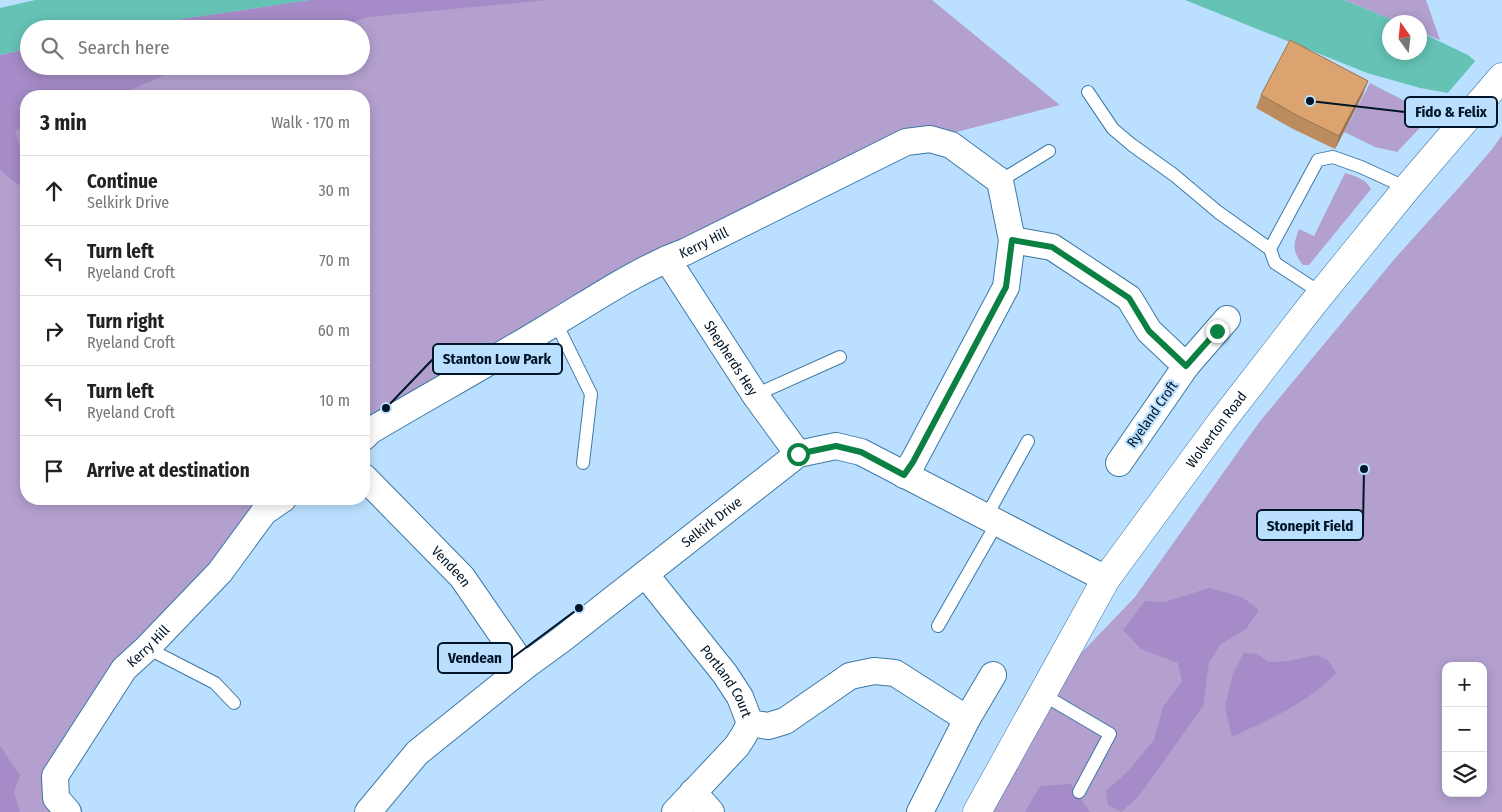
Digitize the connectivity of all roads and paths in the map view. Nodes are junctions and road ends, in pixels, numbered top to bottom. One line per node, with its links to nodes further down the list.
1 (1502, 77): 5 (street, Wolverton Road)
2 (1088, 92): 7 (lane)
3 (1049, 151): 4 (lane)
4 (1000, 181): 6 (street); 8 (street, Kerry Hill)
5 (1407, 188): 7 (lane); 9 (street, Wolverton Road)
6 (1012, 240): 13 (street, Ryeland Croft); 20 (street)
7 (1270, 249): 9 (lane)
8 (667, 259): 11 (street, Kerry Hill); 14 (street, Shepherds Hey)
9 (1321, 294): 25 (street, Wolverton Road)
10 (1228, 319): 13 (street, Ryeland Croft)
11 (556, 322): 15 (street, Kerry Hill); 18 (lane)
12 (840, 357): 14 (lane)
13 (1186, 366): 19 (street, Ryeland Croft)
14 (755, 395): 17 (street, Shepherds Hey)
15 (370, 431)
16 (1028, 441): 23 (lane)
17 (798, 454): 20 (street, Selkirk Drive); 24 (street, Selkirk Drive)
18 (583, 462)
19 (1119, 463)
20 (904, 475): 23 (street, Selkirk Drive)
21 (370, 483): 28 (street, Vendeen)
22 (274, 505): 27 (street, Kerry Hill)
23 (991, 520): 25 (street, Selkirk Drive); 26 (lane)
24 (645, 574): 28 (street, Selkirk Drive); 33 (street, Portland Court)
25 (1106, 580): 30 (street, Wolverton Road)
26 (938, 626)
27 (147, 648): 31 (lane); 37 (street, Kerry Hill)
28 (524, 667): 36 (street, Selkirk Drive)
29 (993, 675): 32 (street)
30 (1042, 694): 35 (lane); 41 (street, Wolverton Road)
31 (234, 703)
32 (967, 719): 33 (street); 40 (street)
33 (750, 723): 34 (street, Portland Court)
34 (693, 792): 38 (street, Portland Court); 39 (street)
35 (1079, 792)
36 (370, 811)
37 (68, 812)
38 (675, 812)
39 (711, 812)
40 (920, 812)
41 (977, 812)

